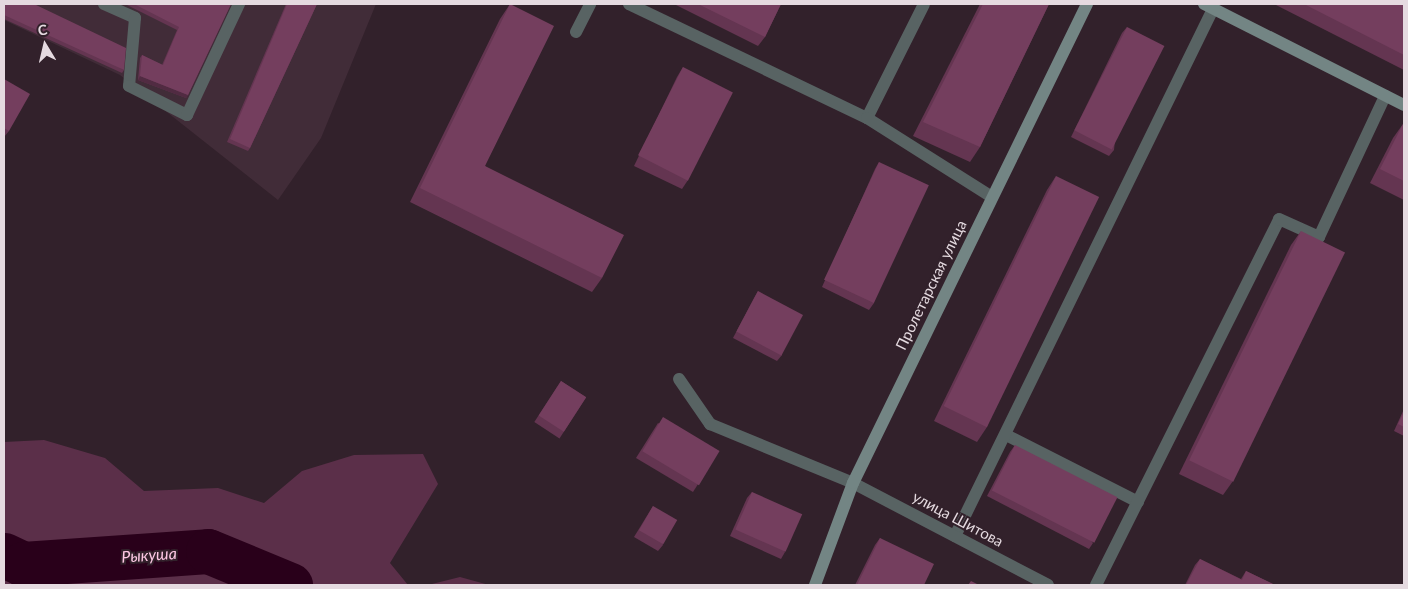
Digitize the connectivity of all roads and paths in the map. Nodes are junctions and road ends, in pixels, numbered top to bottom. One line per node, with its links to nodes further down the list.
1 (104, 4): 2 (street)
2 (239, 4)
3 (590, 4): 8 (street)
4 (628, 4): 11 (street)
5 (924, 4): 11 (street)
6 (1087, 4): 12 (street, Пролетарская улица)
7 (1208, 6): 9 (street); 14 (street)
8 (576, 32)
9 (1385, 96): 10 (street); 16 (street)
10 (1404, 105)
11 (867, 118): 12 (street)
12 (992, 197): 15 (street, Пролетарская улица)
13 (679, 379): 15 (street, улица Шитова)
14 (1006, 435): 16 (street); 17 (street)
15 (853, 483): 17 (street, улица Шитова); 18 (street, Пролетарская улица)
16 (1138, 502): 20 (street)
17 (956, 536): 19 (street, улица Шитова)
18 (814, 585)
19 (1048, 585)
20 (1096, 585)

